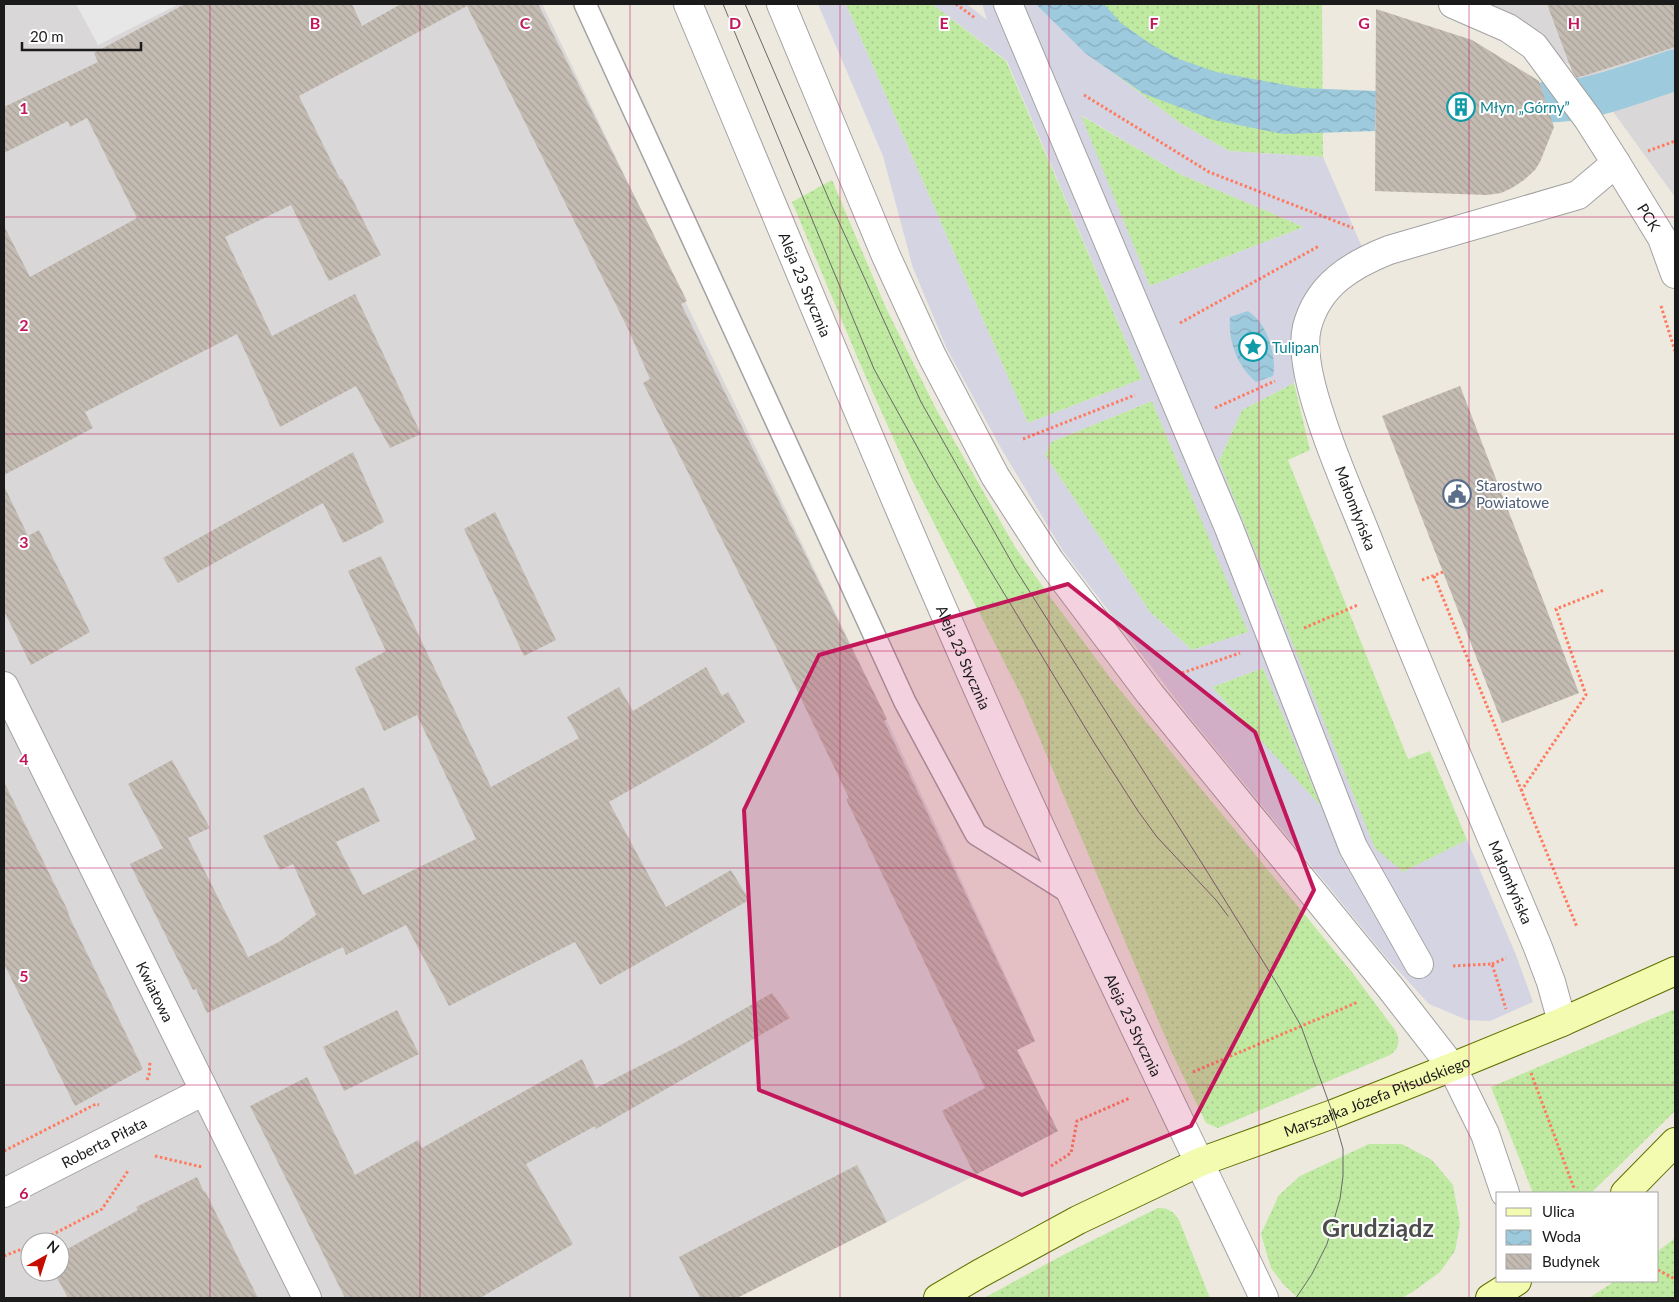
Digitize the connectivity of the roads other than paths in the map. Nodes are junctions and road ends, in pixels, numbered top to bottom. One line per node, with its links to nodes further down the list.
1 (585, 4): 9 (lane)
2 (688, 4): 9 (street, Aleja 23 Stycznia)
3 (781, 4): 13 (street)
4 (1008, 4): 10 (street)
5 (1453, 4): 6 (street, PCK)
6 (1616, 163): 7 (street, PCK); 12 (street, Małomłyńska)
7 (1675, 274)
8 (4, 686): 14 (street, Kwiatowa)
9 (1073, 895): 16 (street, Aleja 23 Stycznia)
10 (1419, 964)
11 (1675, 971): 12 (main road, Marszałka Józefa Piłsudskiego)
12 (1562, 1022): 13 (main road, Marszałka Józefa Piłsudskiego)
13 (1452, 1067): 16 (main road, Marszałka Józefa Piłsudskiego); 17 (street)
14 (204, 1091): 19 (street, Roberta Piłata); 21 (street, Kwiatowa)
15 (1674, 1145): 18 (main road)
16 (1200, 1162): 22 (main road, Marszałka Józefa Piłsudskiego); 23 (street, Aleja 23 Stycznia)
17 (1504, 1192)
18 (1626, 1192)
19 (4, 1193)
20 (1515, 1282): 24 (main road)
21 (307, 1298)
22 (938, 1298)
23 (1264, 1298)
24 (1490, 1298)

